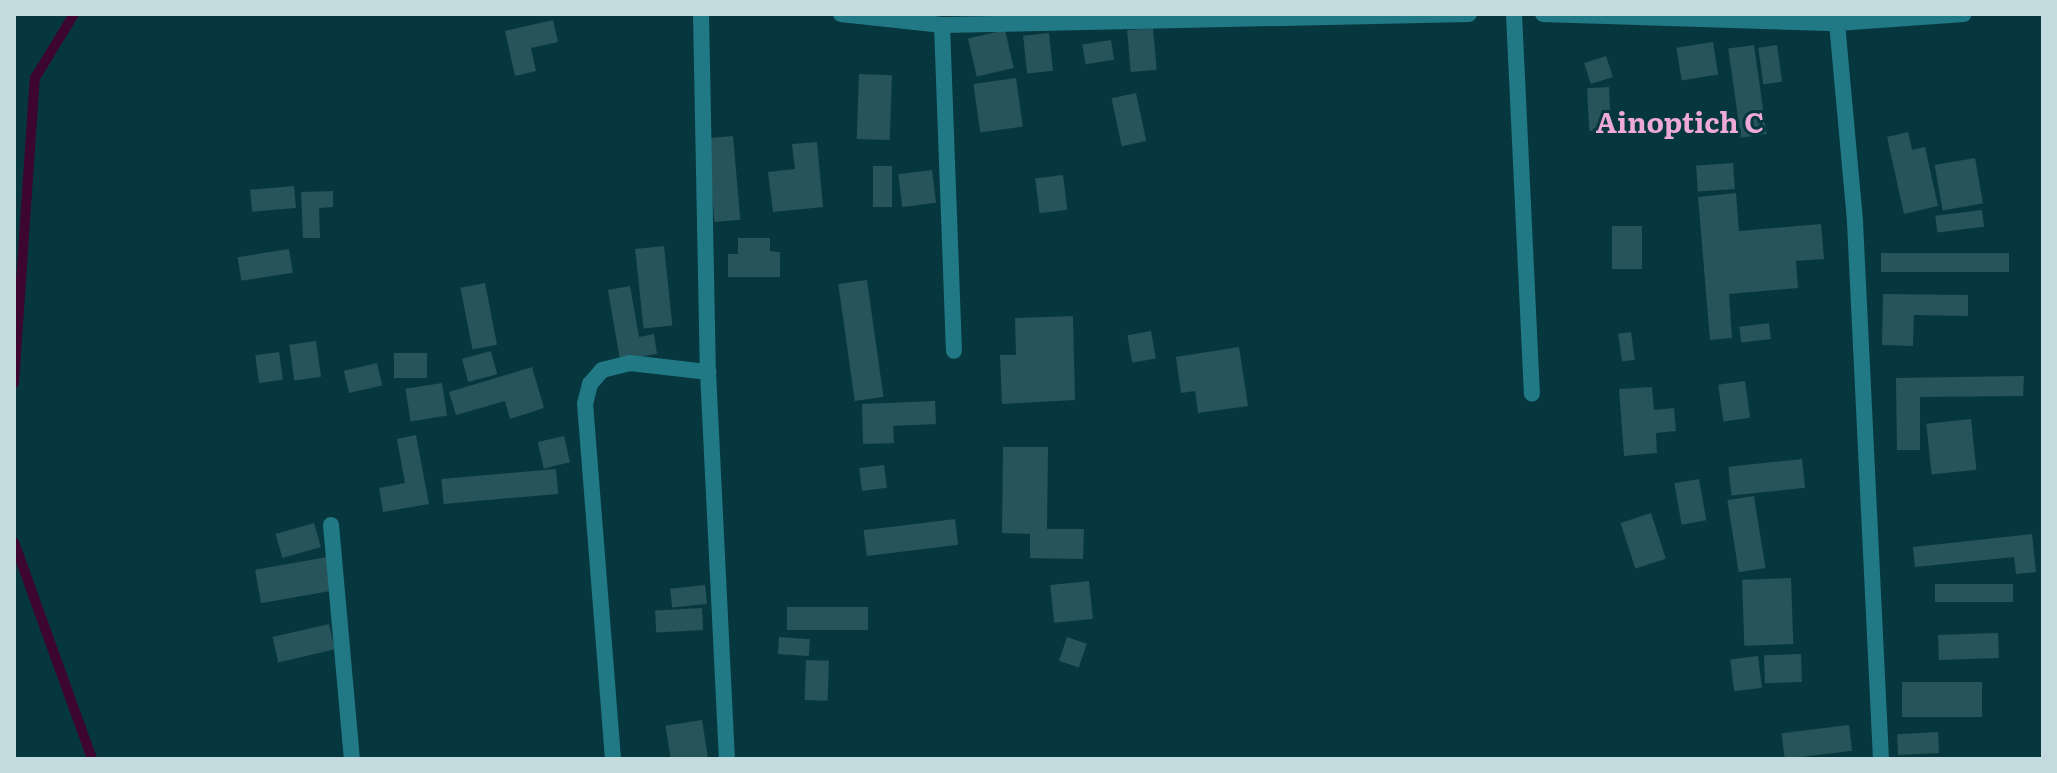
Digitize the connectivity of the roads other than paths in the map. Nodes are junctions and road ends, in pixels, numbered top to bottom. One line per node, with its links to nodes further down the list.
1 (701, 14): 10 (street)
2 (841, 14): 8 (street)
3 (1469, 14): 8 (street)
4 (1514, 14): 11 (street)
5 (1543, 14): 7 (street)
6 (1964, 14): 7 (street)
7 (1837, 23): 16 (street)
8 (942, 25): 9 (street)
9 (954, 351)
10 (708, 372): 14 (street); 15 (street)
11 (1532, 394)
12 (331, 525): 13 (street)
13 (352, 759)
14 (613, 759)
15 (727, 759)
16 (1881, 759)

